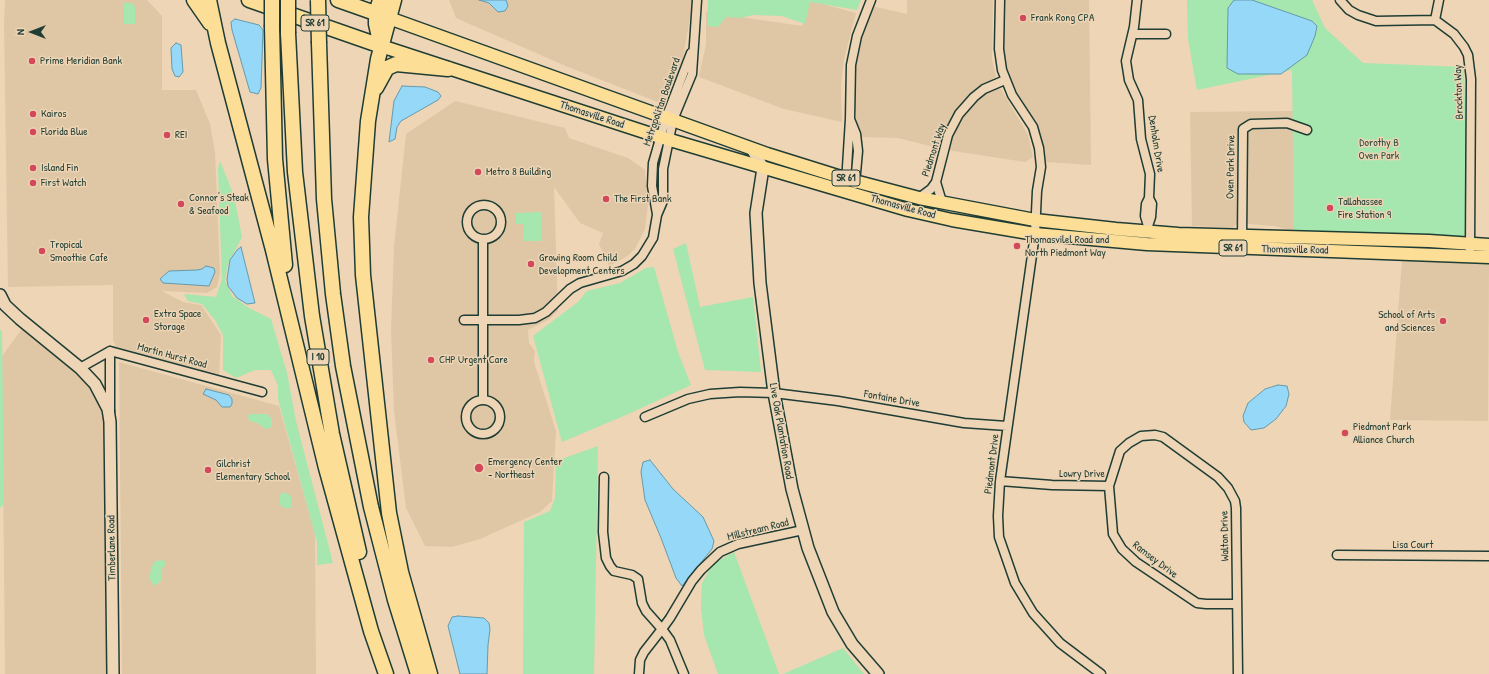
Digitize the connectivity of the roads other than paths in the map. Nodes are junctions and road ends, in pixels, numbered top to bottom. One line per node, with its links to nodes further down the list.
1 (194, 0): 20 (highway)
2 (209, 0): 20 (highway)
3 (249, 0): 19 (highway, Thomasville Road / SR 61)
4 (272, 0): 53 (highway, bridge)
5 (288, 0): 72 (highway, I 10, bridge)
6 (318, 0): 73 (highway, I 10, bridge)
7 (338, 0): 15 (highway, Thomasville Road / SR 61)
8 (394, 0): 15 (highway)
9 (697, 0): 24 (street, Metropolitan Boulevard)
10 (871, 0): 30 (street)
11 (1000, 0): 22 (street, Piedmont Drive)
12 (1137, 0): 17 (street, Denholm Drive)
13 (1340, 0): 16 (street)
14 (1439, 0): 16 (street)
15 (382, 10): 19 (highway); 24 (main road, Thomasville Road / SR 61)
16 (1435, 20): 46 (street, Brockton Way)
17 (1133, 34): 18 (street); 37 (street, Denholm Drive)
18 (1166, 34)
19 (381, 46): 21 (main road, Thomasville Road / SR 61); 23 (highway)
20 (222, 59): 53 (highway)
21 (448, 69): 23 (highway); 26 (main road, Thomasville Road / SR 61)
22 (1005, 80): 31 (street, Piedmont Way); 36 (street, Piedmont Drive)
23 (371, 97): 74 (highway)
24 (670, 119): 26 (street, Metropolitan Boulevard); 27 (main road, Thomasville Road / SR 61)
25 (1307, 130): 39 (street, Oven Park Drive)
26 (665, 138): 29 (main road, Thomasville Road / SR 61); 51 (street, Metropolitan Boulevard)
27 (752, 148): 28 (main road, Thomasville Road / SR 61); 29 (street)
28 (787, 160): 29 (street); 30 (main road, Thomasville Road / SR 61)
29 (763, 168): 32 (main road, Thomasville Road / SR 61); 56 (street, Live Oak Plantation Road)
30 (851, 180): 32 (street); 33 (main road, Thomasville Road / SR 61)
31 (936, 182): 33 (street, Piedmont Way); 34 (street)
32 (848, 193): 35 (main road, Thomasville Road / SR 61)
33 (919, 198): 34 (main road, Thomasville Road / SR 61)
34 (942, 202): 35 (main road); 36 (main road, Thomasville Road / SR 61)
35 (939, 217): 38 (main road, Thomasville Road / SR 61)
36 (1035, 220): 37 (main road, Thomasville Road / SR 61); 38 (street, Piedmont Drive)
37 (1148, 229): 39 (main road, Thomasville Road / SR 61); 42 (street, Denholm Drive)
38 (1035, 234): 42 (main road, Thomasville Road / SR 61); 60 (street, Piedmont Drive)
39 (1242, 235): 40 (main road, Thomasville Road / SR 61); 45 (street, Oven Park Drive)
40 (1304, 237): 44 (main road, Thomasville Road / SR 61); 47 (main road)
41 (483, 239): 41 (street); 51 (street)
42 (1147, 244): 45 (main road, Thomasville Road / SR 61)
43 (1489, 245): 46 (main road, Thomasville Road / SR 61)
44 (1380, 246): 46 (main road, Thomasville Road / SR 61); 47 (main road, Thomasville Road / SR 61)
45 (1241, 248): 47 (main road, Thomasville Road / SR 61)
46 (1470, 249): 48 (main road, Thomasville Road / SR 61)
47 (1304, 250)
48 (1489, 257)
49 (2, 303): 54 (street, Timberlane Road)
50 (464, 320): 51 (street, Metropolitan Boulevard)
51 (483, 320): 57 (street)
52 (110, 351): 54 (street); 55 (street, Martin Hurst Road); 59 (street, Timberlane Road)
53 (301, 362): 71 (highway)
54 (80, 368): 59 (street, Timberlane Road)
55 (262, 392)
56 (774, 393): 58 (street); 60 (street, Fontaine Drive); 65 (street, Live Oak Plantation Road)
57 (483, 399): 57 (street)
58 (645, 417)
59 (110, 422): 70 (street, Timberlane Road)
60 (1007, 426): 63 (street, Piedmont Drive)
61 (1158, 436): 64 (street, Lowry Drive); 68 (street, Walton Drive)
62 (604, 476): 69 (street)
63 (1000, 481): 64 (street, Lowry Drive); 78 (street, Piedmont Drive)
64 (1109, 486): 68 (street, Ramsey Drive)
65 (803, 530): 69 (street, Millstream Road); 77 (street, Live Oak Plantation Road)
66 (1337, 555): 67 (street, Lisa Court)
67 (1489, 556)
68 (1236, 604): 79 (street, Walton Drive)
69 (662, 629): 75 (street, Millstream Road); 76 (street)
70 (113, 674)
71 (386, 674)
72 (394, 674)
73 (418, 674)
74 (430, 674)
75 (639, 674)
76 (684, 674)
77 (878, 674)
78 (1101, 674)
79 (1238, 674)

